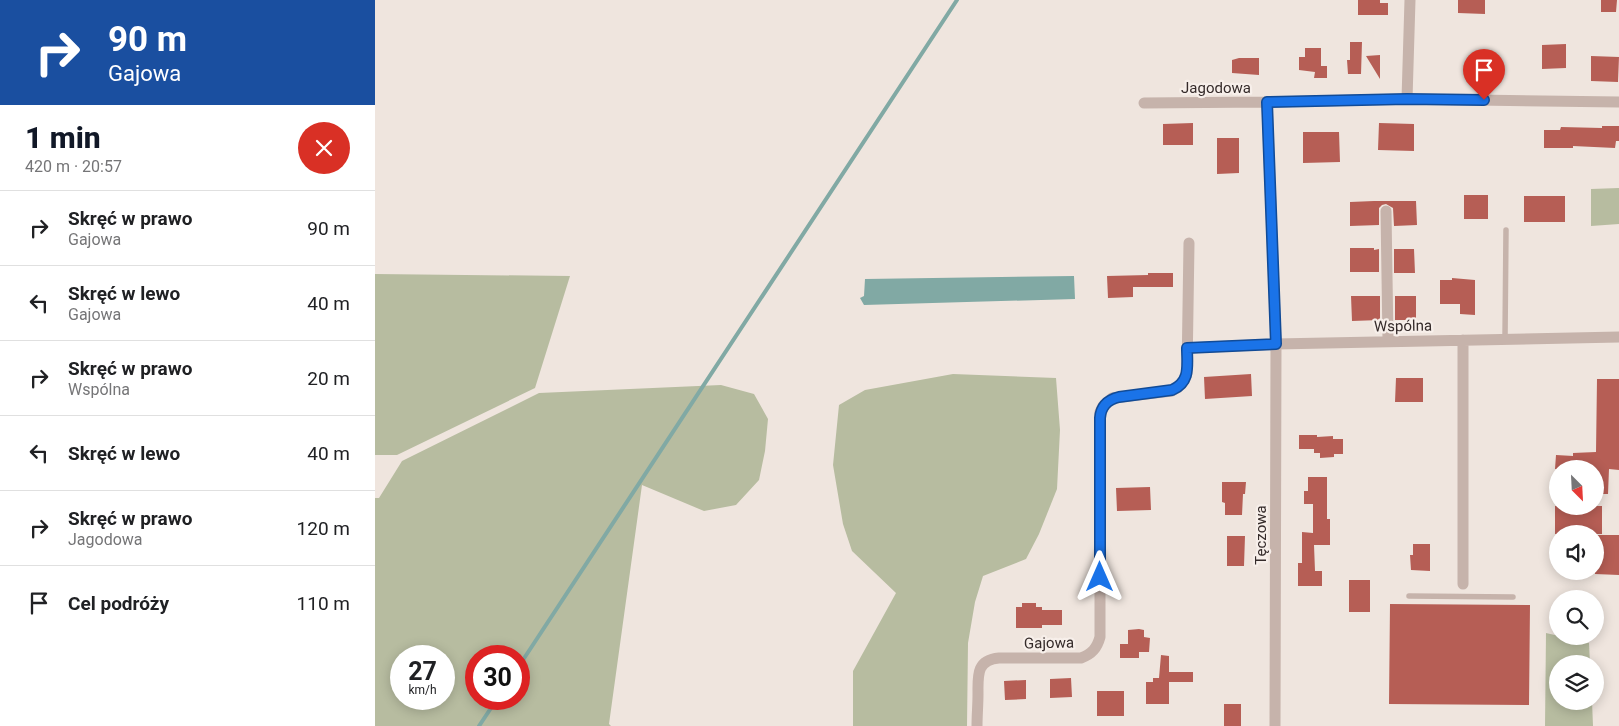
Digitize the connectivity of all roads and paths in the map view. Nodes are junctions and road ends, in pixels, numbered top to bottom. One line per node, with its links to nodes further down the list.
1 (1410, 0): 2 (street)
2 (1407, 99): 3 (street, Jagodowa); 4 (street, Jagodowa)
3 (1267, 102): 5 (street, Jagodowa); 13 (street, Tęczowa)
4 (1619, 102)
5 (1144, 103)
6 (1386, 211): 12 (street)
7 (1506, 230): 10 (lane)
8 (1189, 243): 14 (street, Gajowa)
9 (1619, 337): 10 (street, Wspólna)
10 (1505, 338): 11 (street, Wspólna)
11 (1463, 340): 12 (street, Wspólna); 15 (street)
12 (1388, 341): 13 (street, Wspólna)
13 (1276, 344): 14 (street, Wspólna); 20 (street, Tęczowa)
14 (1187, 348): 19 (street, Gajowa)
15 (1463, 584): 17 (lane)
16 (1409, 596): 17 (lane)
17 (1463, 596): 18 (lane)
18 (1513, 597)
19 (977, 726)
20 (1275, 726)

